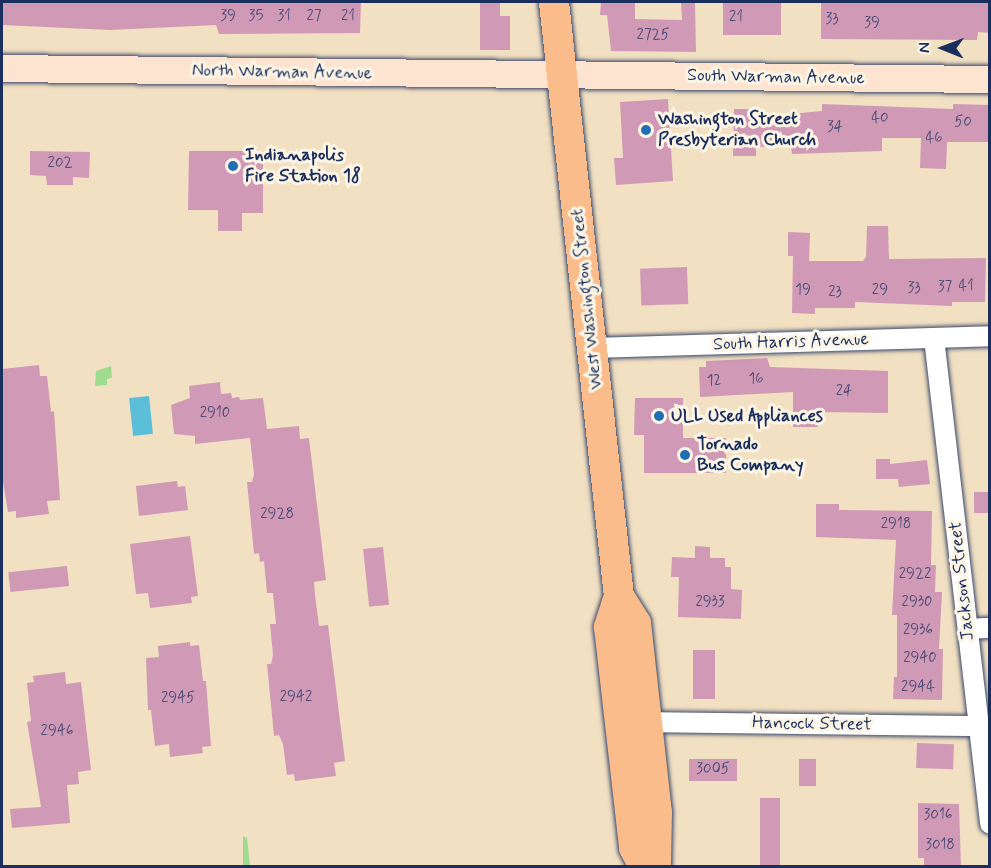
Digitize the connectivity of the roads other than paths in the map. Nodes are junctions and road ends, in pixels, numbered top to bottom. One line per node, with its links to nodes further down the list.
1 (554, 2): 3 (main road, West Washington Street)
2 (2, 68): 3 (street, North Warman Avenue)
3 (562, 74): 4 (street, South Warman Avenue); 7 (main road, West Washington Street)
4 (990, 79)
5 (990, 336): 6 (street, South Harris Avenue)
6 (934, 338): 7 (street, South Harris Avenue); 10 (street, Jackson Street)
7 (592, 348): 8 (main road, West Washington Street)
8 (619, 596): 11 (main road, West Washington Street); 14 (main road, West Washington Street)
9 (990, 628): 10 (street)
10 (968, 629): 12 (street, Jackson Street)
11 (646, 722): 12 (street, Hancock Street); 15 (main road, West Washington Street)
12 (978, 726): 13 (street, Jackson Street)
13 (990, 824)
14 (644, 867)
15 (656, 867)

